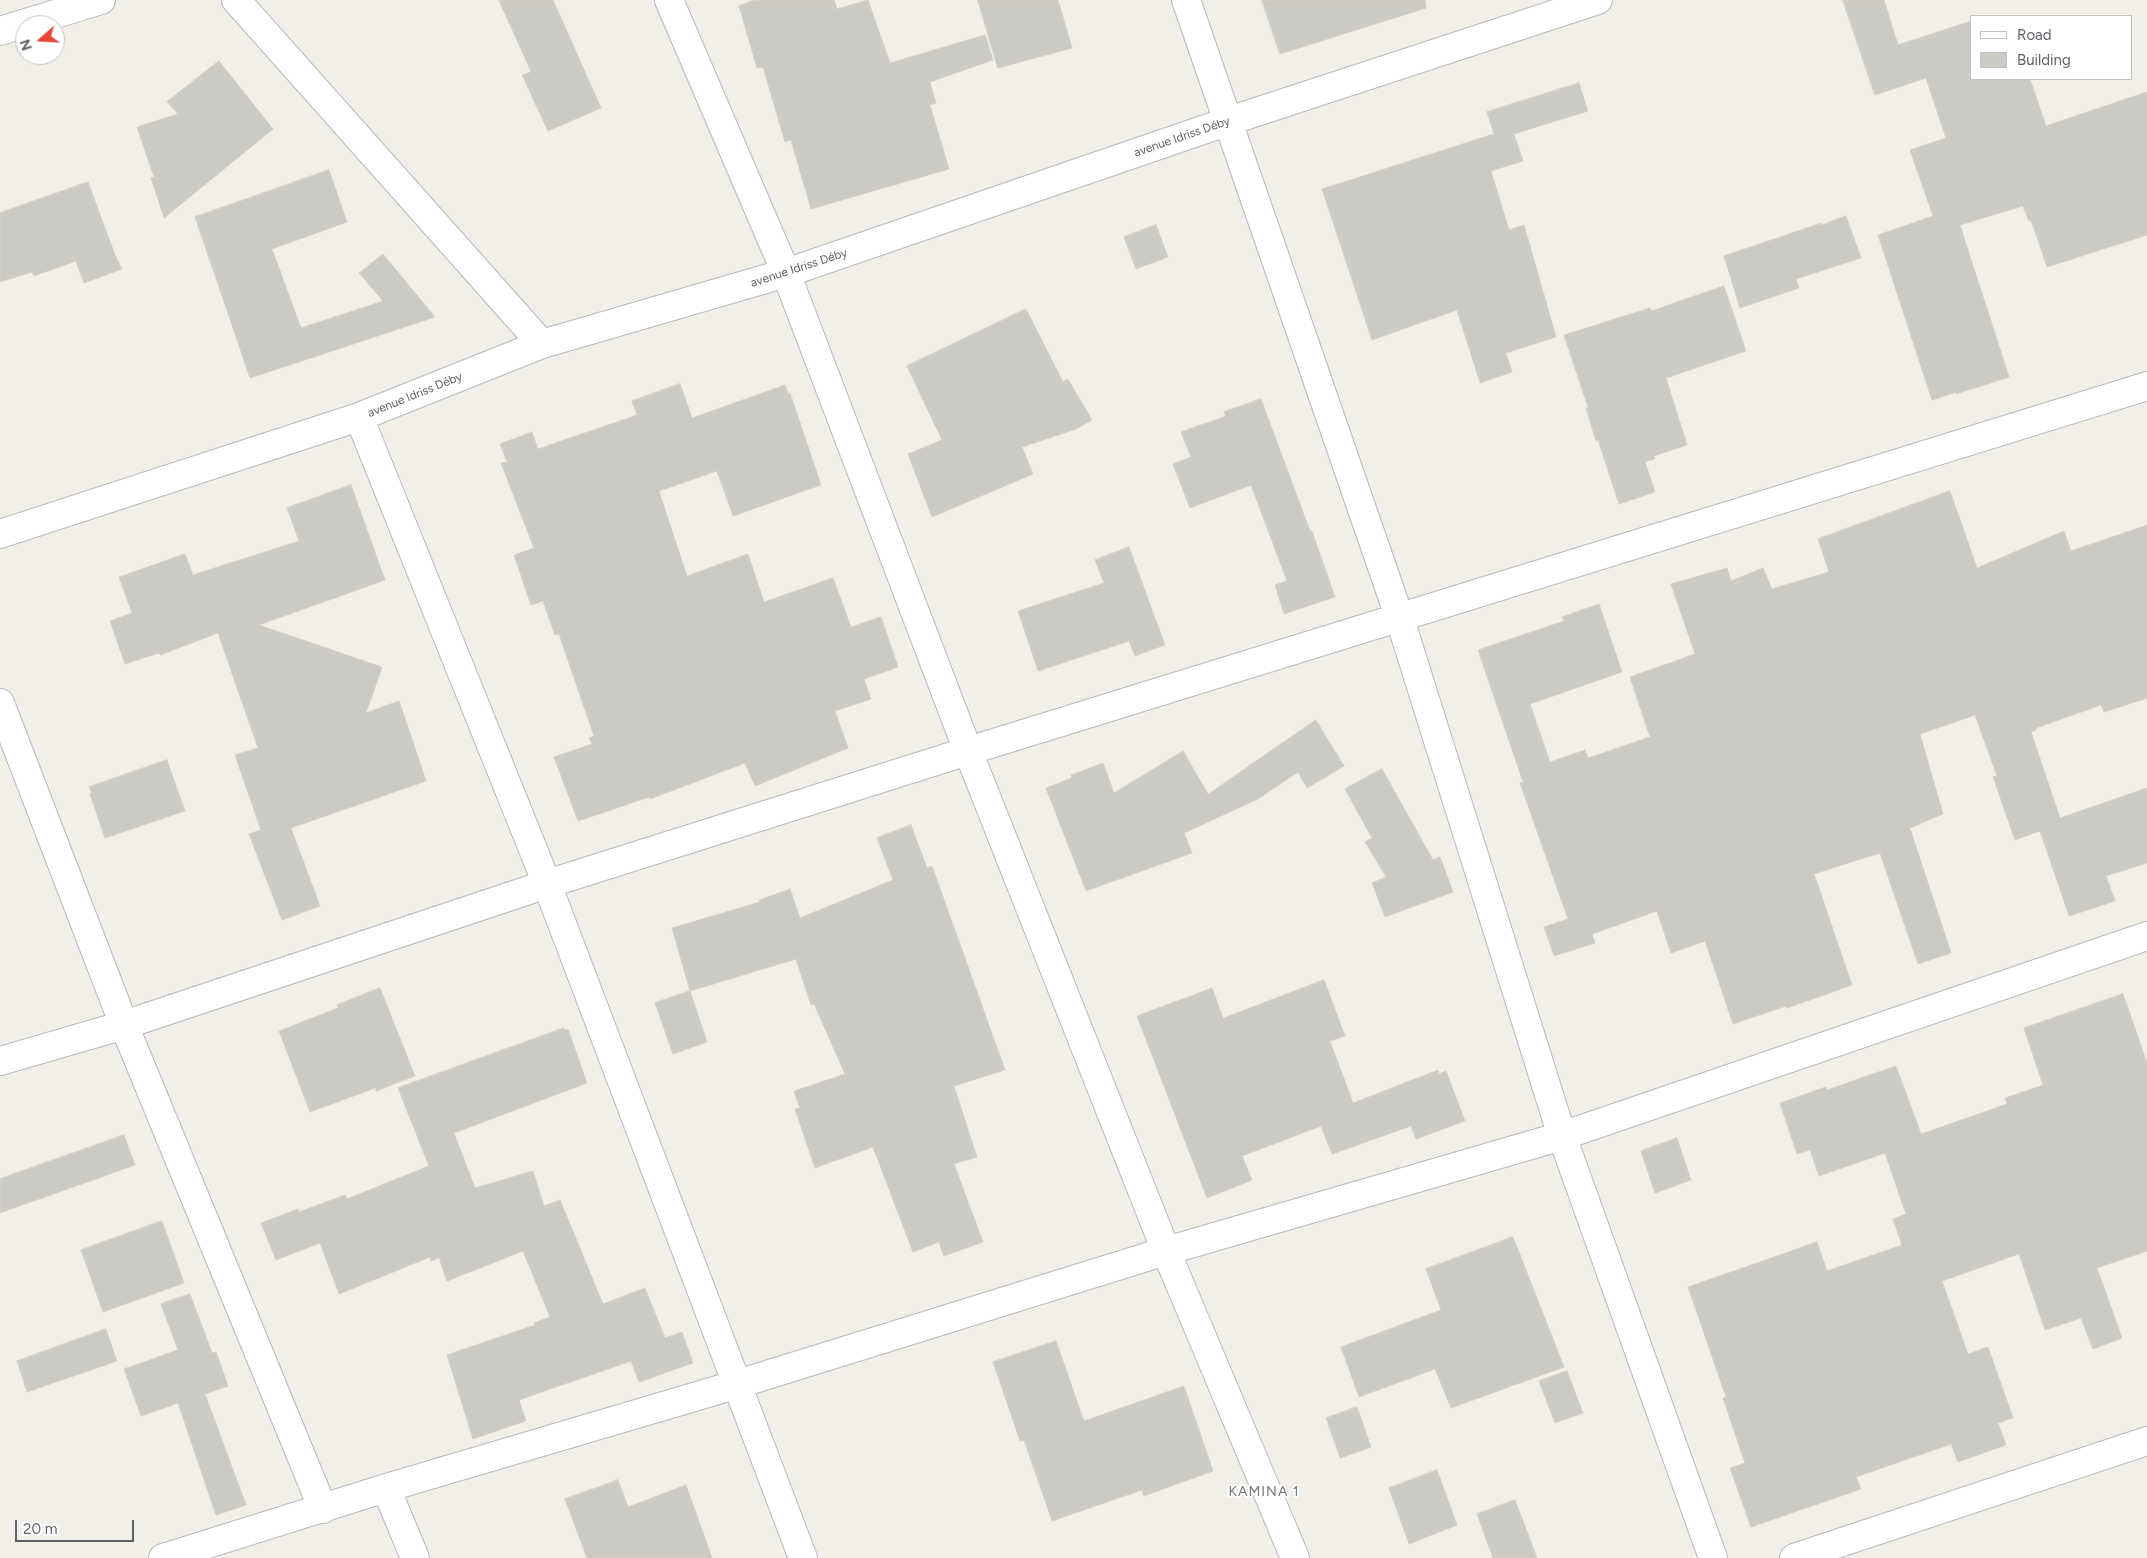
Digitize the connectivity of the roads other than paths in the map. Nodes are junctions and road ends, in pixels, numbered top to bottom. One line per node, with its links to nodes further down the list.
1 (102, 0): 6 (street)
2 (236, 0): 9 (street)
3 (669, 0): 8 (street)
4 (1186, 0): 7 (street)
5 (1598, 0): 7 (street, avenue Idriss Déby)
6 (0, 31)
7 (1229, 121): 8 (street, avenue Idriss Déby); 13 (street)
8 (786, 273): 9 (street, avenue Idriss Déby); 15 (street)
9 (542, 344): 11 (street, avenue Idriss Déby)
10 (2147, 386): 13 (street)
11 (359, 417): 12 (street, avenue Idriss Déby); 16 (street)
12 (0, 534)
13 (1400, 616): 15 (street); 20 (street)
14 (0, 703): 18 (street)
15 (968, 751): 16 (street); 21 (street)
16 (547, 884): 18 (street); 22 (street)
17 (2147, 936): 20 (street)
18 (124, 1025): 19 (street); 25 (street)
19 (0, 1061)
20 (1562, 1136): 21 (street); 30 (street)
21 (1166, 1251): 22 (street); 29 (street)
22 (738, 1384): 24 (street); 28 (street)
23 (2147, 1441): 31 (street)
24 (386, 1488): 25 (street); 27 (street)
25 (323, 1509): 26 (street)
26 (163, 1558)
27 (415, 1558)
28 (803, 1558)
29 (1295, 1558)
30 (1713, 1558)
31 (1794, 1558)

